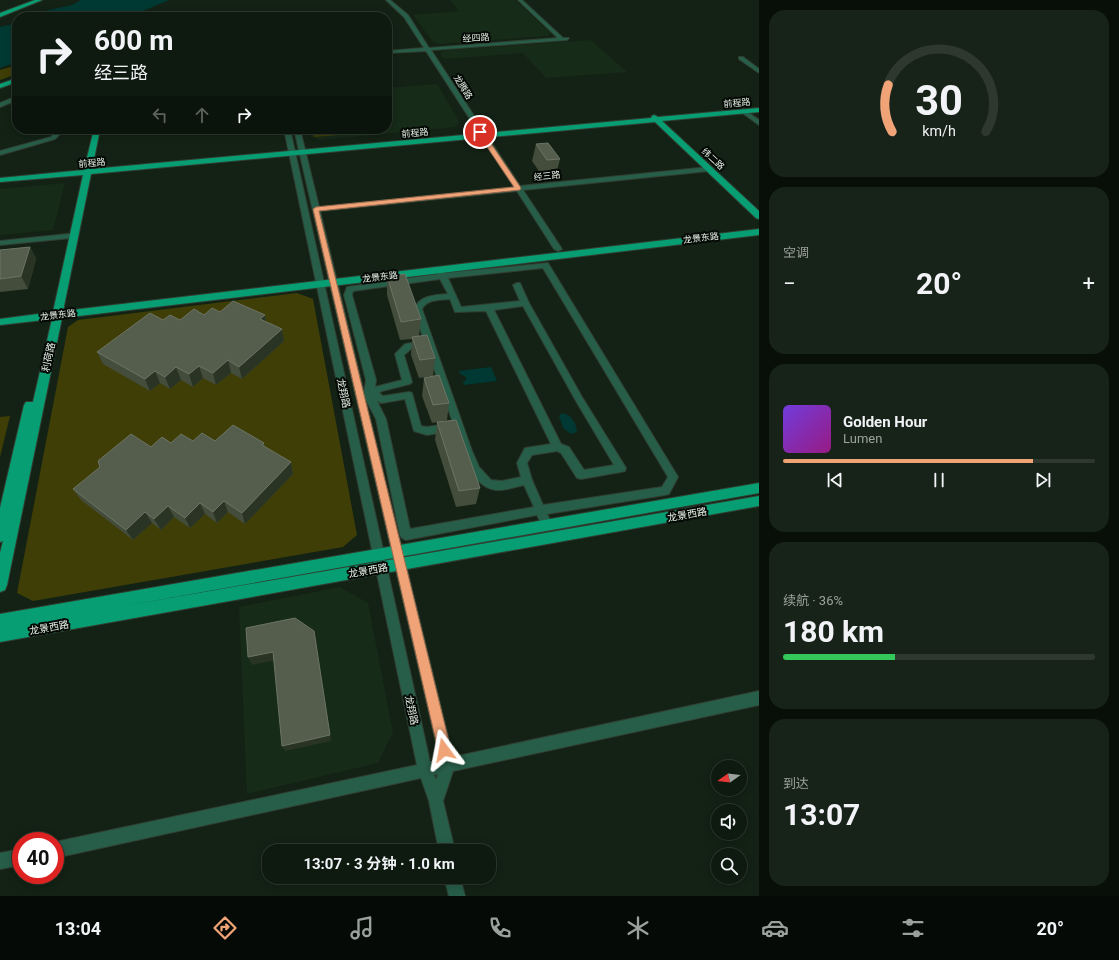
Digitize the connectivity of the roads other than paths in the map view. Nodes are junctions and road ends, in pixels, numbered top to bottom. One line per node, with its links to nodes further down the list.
1 (40, 0): 5 (main road)
2 (388, 0): 7 (street, 龙腾路)
3 (520, 0): 6 (street)
4 (525, 0): 6 (street)
5 (0, 15)
6 (563, 38): 7 (street, 经四路)
7 (427, 48): 8 (street, 经四路); 9 (street, 经四路); 21 (street, 龙腾路)
8 (392, 49)
9 (392, 52)
10 (741, 58): 11 (street)
11 (759, 71)
12 (12, 82): 13 (main road)
13 (0, 86)
14 (12, 100): 15 (street)
15 (0, 105)
16 (759, 106): 19 (main road, 前程路)
17 (759, 110): 18 (main road, 前程路)
18 (743, 111): 19 (main road, 前程路); 20 (street)
19 (655, 117): 21 (main road, 前程路); 29 (main road, 纬二路)
20 (759, 123)
21 (481, 133): 27 (main road, 前程路); 33 (street, 龙腾路)
22 (57, 134): 28 (street)
23 (92, 134): 30 (main road, 利荷路)
24 (96, 134): 30 (main road, 利荷路)
25 (289, 134): 27 (street, 龙翔路)
26 (296, 134): 27 (street, 龙翔路)
27 (297, 151): 30 (main road, 前程路); 34 (street, 龙翔路); 43 (street, 龙翔路)
28 (0, 153)
29 (709, 169): 33 (street, 经三路); 35 (main road, 纬二路)
30 (86, 170): 31 (main road, 前程路); 32 (main road, 前程路); 38 (main road, 利荷路); 48 (main road, 利荷路)
31 (0, 176)
32 (0, 180)
33 (518, 188): 34 (street, 经三路); 40 (street, 龙腾路)
34 (316, 209): 42 (street, 龙翔路)
35 (759, 216)
36 (759, 225): 40 (main road, 龙景东路)
37 (759, 232): 41 (main road, 龙景东路)
38 (68, 236): 39 (street); 48 (main road, 利荷路)
39 (0, 243)
40 (558, 249): 42 (main road, 龙景东路)
41 (441, 273): 42 (main road, 龙景东路); 45 (street); 52 (street); 58 (street)
42 (332, 279): 43 (main road, 龙景东路); 52 (street, 龙翔路)
43 (319, 280): 48 (main road, 龙景东路); 62 (street, 龙翔路)
44 (517, 285): 46 (street)
45 (453, 296): 47 (street); 51 (street)
46 (525, 303): 47 (street); 54 (street)
47 (489, 308): 54 (street)
48 (55, 311): 49 (main road, 龙景东路); 50 (main road, 龙景东路); 60 (main road, 利荷路); 63 (main road, 利荷路)
49 (0, 314)
50 (0, 322)
51 (429, 343): 52 (street); 53 (street)
52 (368, 395): 53 (street); 58 (street); 61 (street, 龙翔路)
53 (459, 426): 55 (street)
54 (557, 447): 55 (street)
55 (528, 480): 58 (street)
56 (759, 488): 59 (main road, 龙景西路)
57 (759, 501): 61 (main road, 龙景西路)
58 (541, 510): 59 (street)
59 (547, 525): 61 (main road, 龙景西路)
60 (0, 536)
61 (399, 558): 62 (main road, 龙景西路); 67 (street, 龙翔路)
62 (380, 561): 64 (main road, 龙景西路); 65 (main road, 龙景西路); 68 (street, 龙翔路)
63 (0, 585)
64 (0, 621)
65 (0, 635)
66 (759, 698): 67 (street)
67 (448, 765): 68 (street); 69 (street)
68 (425, 770): 69 (street, 龙翔路); 71 (street)
69 (436, 801): 70 (street, 龙翔路)
70 (445, 844)
71 (64, 848)
72 (12, 859): 73 (street)
73 (0, 861)
74 (454, 884): 75 (street)
75 (457, 896)

